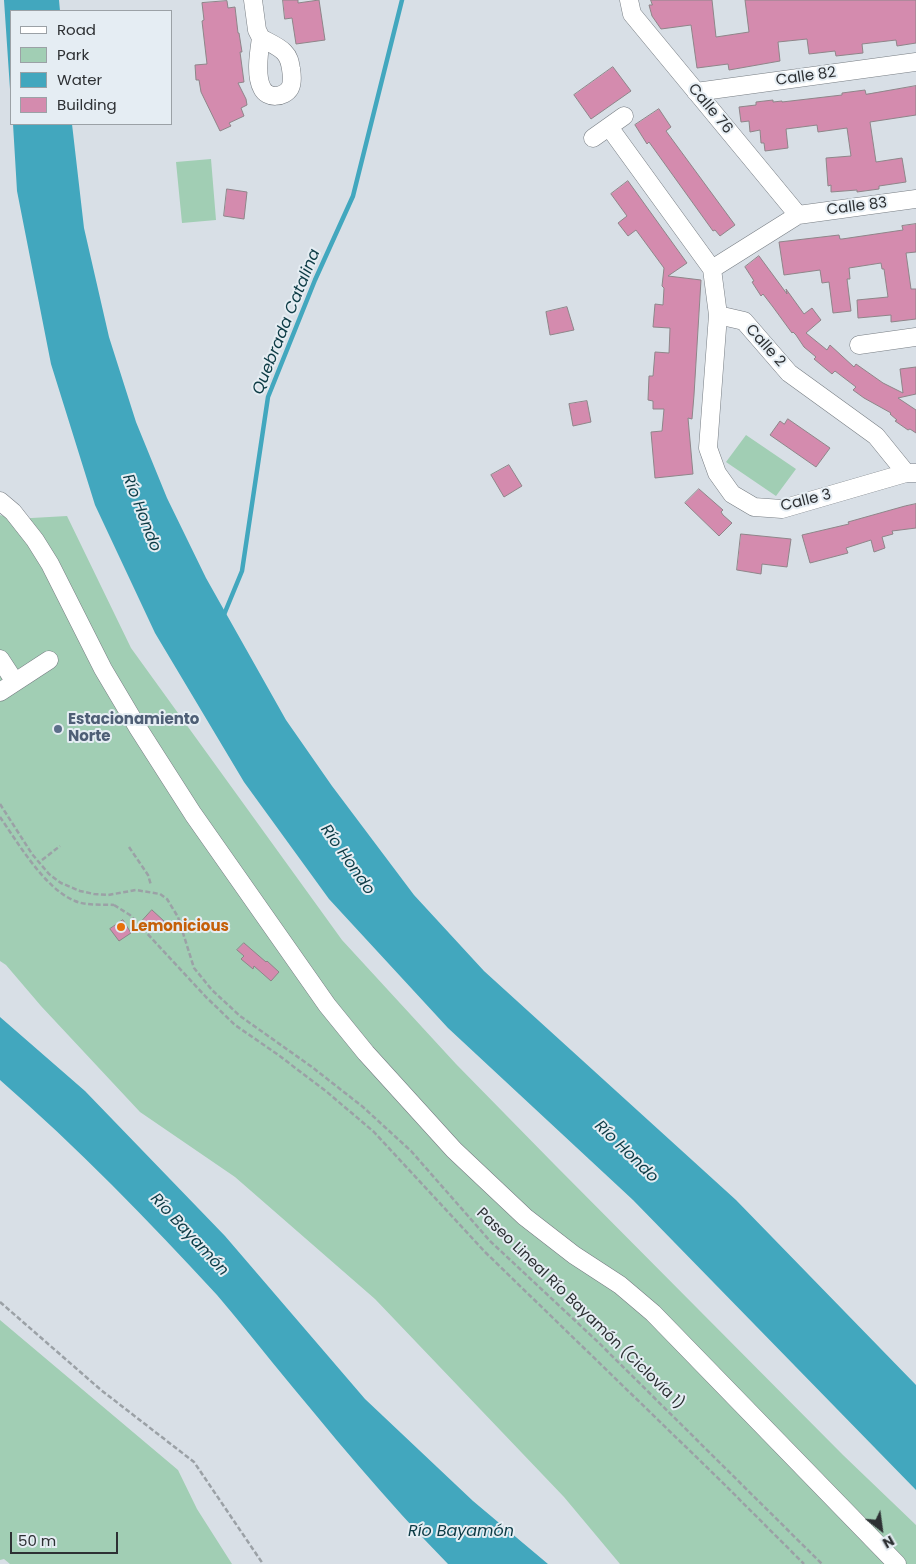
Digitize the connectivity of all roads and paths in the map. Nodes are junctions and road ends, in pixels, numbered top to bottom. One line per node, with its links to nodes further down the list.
1 (253, 0): 3 (street)
2 (629, 0): 5 (street, Calle 76)
3 (261, 38)
4 (916, 62): 5 (street, Calle 82)
5 (696, 92): 10 (street, Calle 76)
6 (624, 116): 7 (street)
7 (609, 127): 8 (street); 11 (street)
8 (593, 138)
9 (916, 199): 10 (street, Calle 83)
10 (798, 215): 11 (street)
11 (712, 269): 12 (street)
12 (718, 315): 15 (street, Calle 2); 15 (street, Calle 3)
13 (916, 337): 14 (street)
14 (859, 345)
15 (911, 473)
16 (0, 501): 31 (street)
17 (0, 659): 19 (street)
18 (49, 660): 19 (street)
19 (15, 682): 20 (street)
20 (0, 692)
21 (0, 804): 30 (path, Paseo Lineal Río Bayamón (Ciclovía 1))
22 (0, 817): 29 (path)
23 (60, 846): 25 (path)
24 (129, 847): 26 (path)
25 (42, 860)
26 (151, 885)
27 (0, 1302): 28 (path)
28 (263, 1564)
29 (804, 1564)
30 (822, 1564)
31 (897, 1564)

